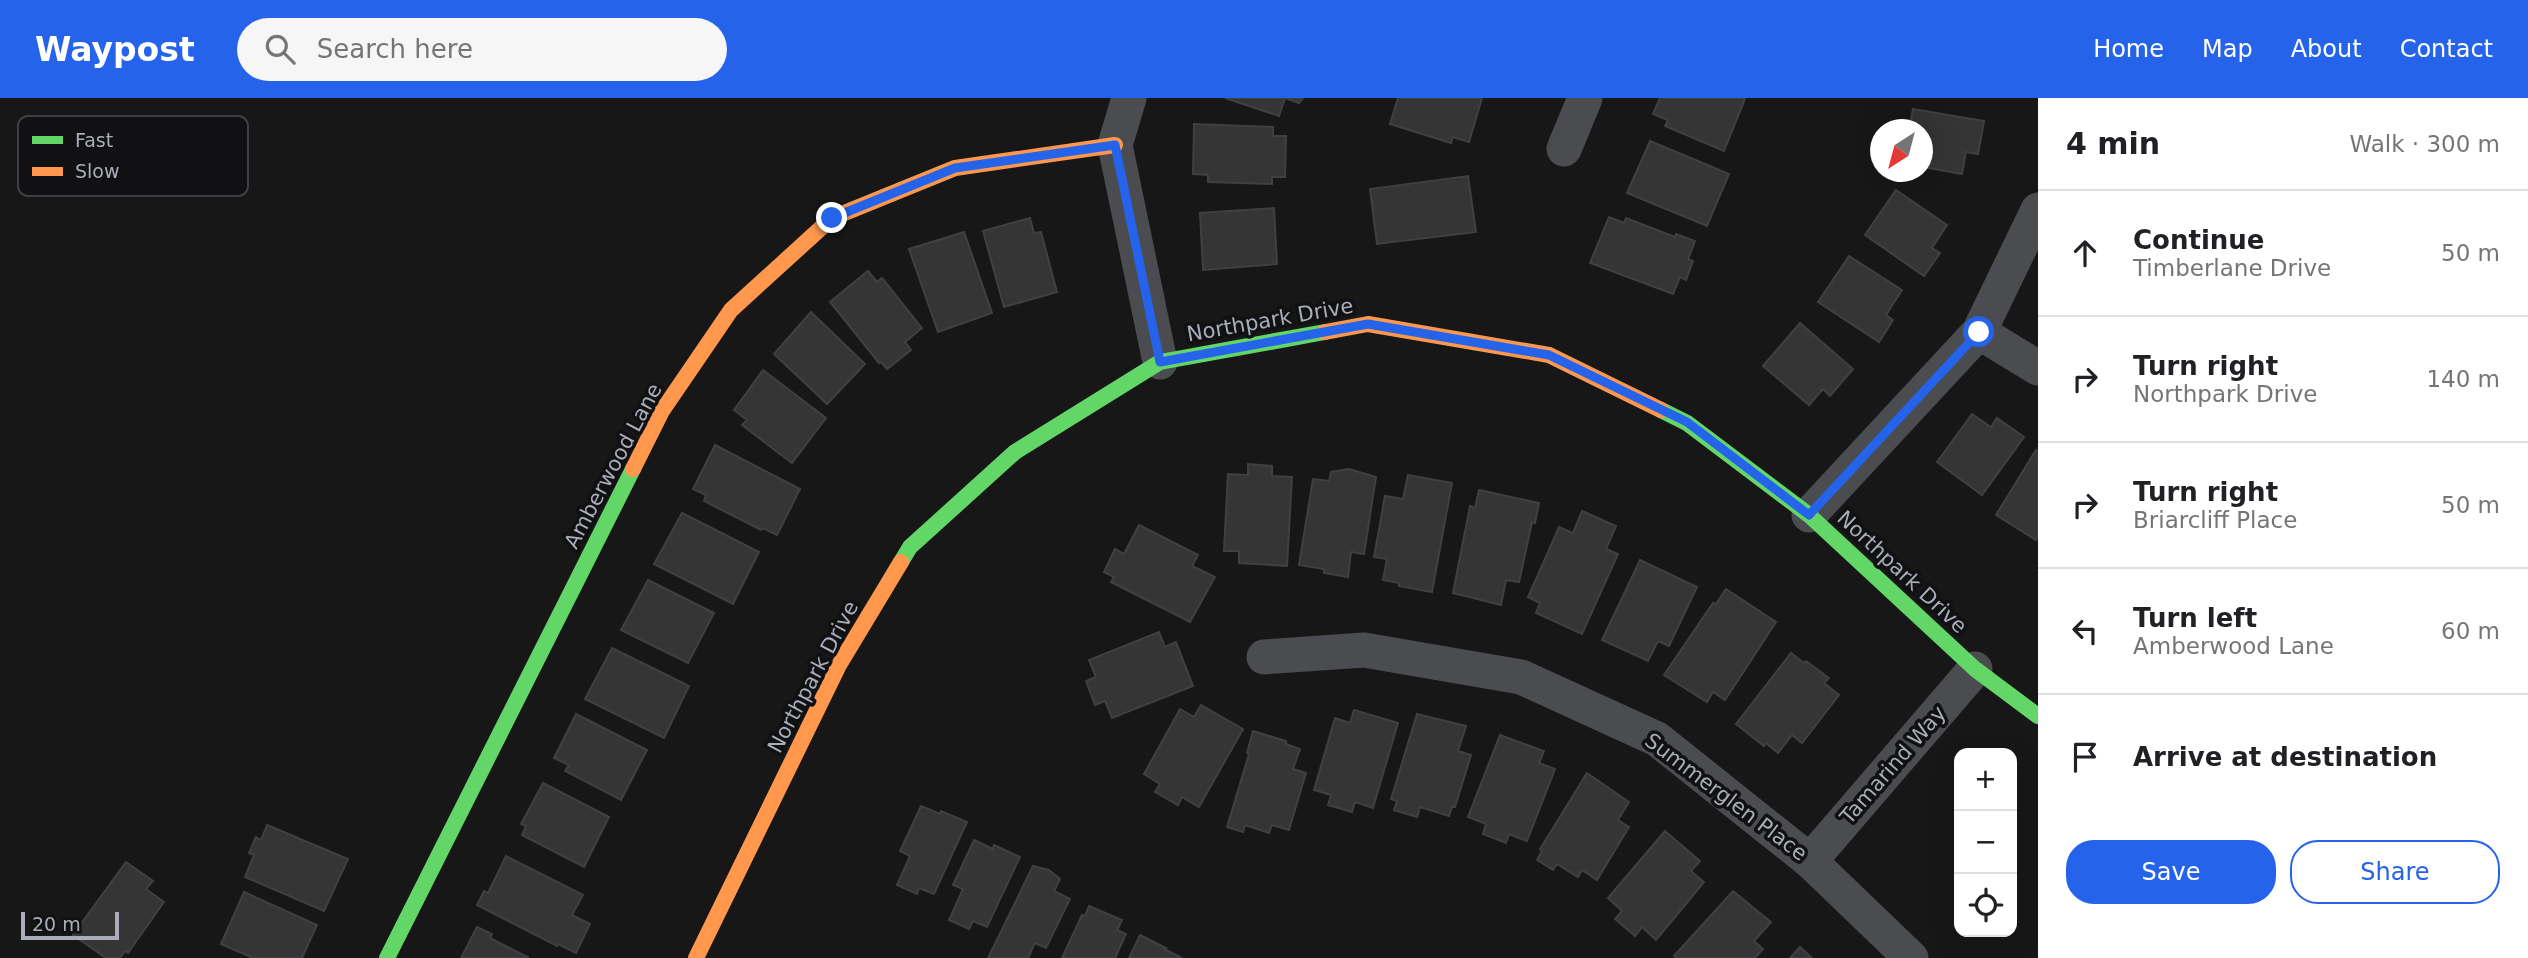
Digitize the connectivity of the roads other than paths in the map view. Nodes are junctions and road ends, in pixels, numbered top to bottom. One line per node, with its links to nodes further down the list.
1 (1129, 98): 3 (street)
2 (1585, 98): 4 (street)
3 (1115, 145): 7 (street); 14 (street, Amberwood Lane)
4 (1564, 149)
5 (2038, 210): 6 (street)
6 (1979, 332): 8 (street); 9 (street)
7 (1160, 362): 9 (street, Northpark Drive); 15 (street, Northpark Drive)
8 (2038, 368)
9 (1809, 515): 11 (street, Northpark Drive)
10 (1264, 657): 13 (street, Summerglen Place)
11 (1975, 669): 12 (street, Northpark Drive); 13 (street, Tamarind Way)
12 (2038, 716)
13 (1811, 861): 16 (street, Summerglen Place)
14 (387, 958)
15 (696, 958)
16 (1911, 958)

